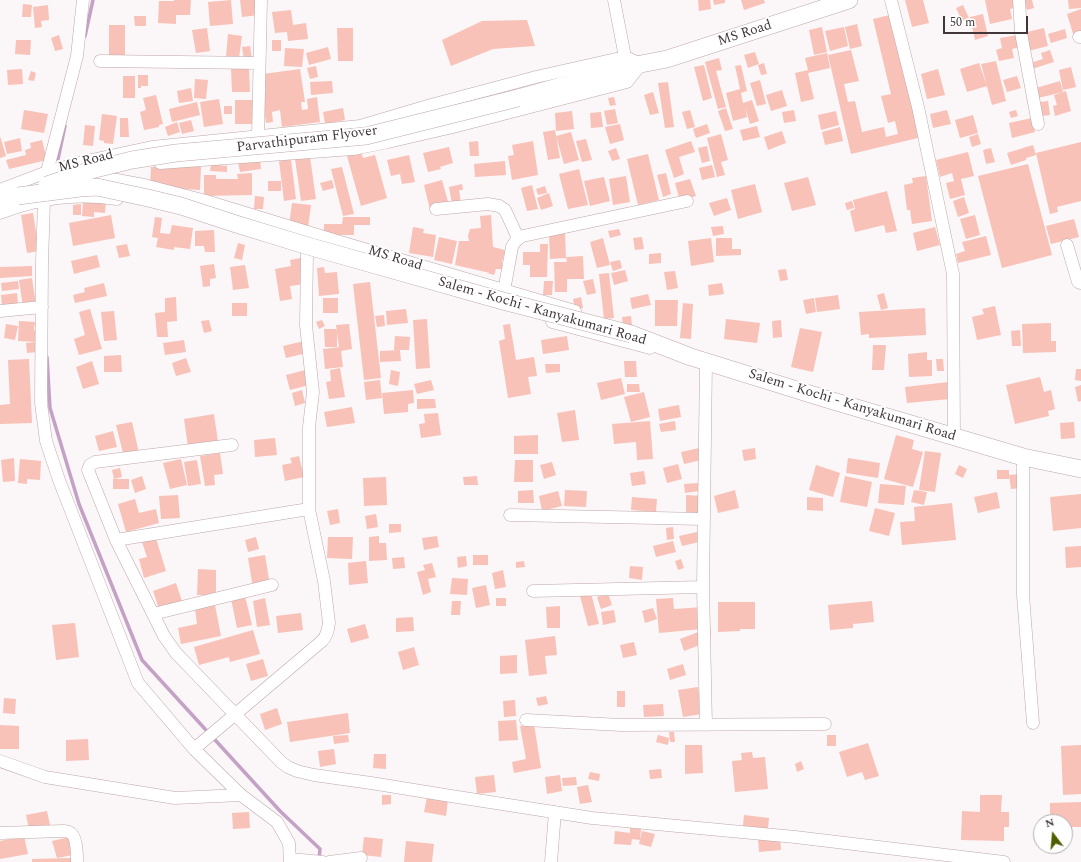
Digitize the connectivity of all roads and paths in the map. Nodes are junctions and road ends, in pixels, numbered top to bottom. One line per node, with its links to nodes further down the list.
1 (83, 0): 14 (street)
2 (262, 0): 10 (street)
3 (614, 0): 8 (street)
4 (814, 0): 11 (highway, MS Road)
5 (849, 0): 11 (highway, MS Road)
6 (891, 0): 31 (street)
7 (1019, 0): 12 (street)
8 (625, 57): 11 (street); 13 (street, MS Road)
9 (100, 61): 10 (street)
10 (259, 63): 13 (street)
11 (641, 64): 15 (street, MS Road); 17 (highway, Parvathipuram Flyover, bridge)
12 (1038, 124)
13 (258, 136): 14 (street, MS Road)
14 (47, 172): 15 (street, MS Road); 16 (street, MS Road); 18 (street)
15 (95, 176): 18 (street, MS Road); 27 (street, MS Road)
16 (0, 190)
17 (18, 196): 20 (highway, Salem - Kochi - Kanyakumari Road); 30 (highway, Salem - Kochi - Kanyakumari Road, bridge)
18 (44, 200): 22 (street); 25 (street); 28 (street)
19 (687, 201): 23 (street)
20 (0, 203)
21 (436, 209): 23 (street)
22 (0, 214)
23 (518, 238): 27 (street)
24 (1067, 245): 26 (street)
25 (307, 252): 30 (street); 35 (street)
26 (1081, 283)
27 (504, 291): 30 (street, MS Road)
28 (42, 307): 29 (street); 48 (street)
29 (0, 311)
30 (698, 359): 31 (highway, Salem - Kochi - Kanyakumari Road); 37 (street)
31 (954, 437): 33 (highway, Salem - Kochi - Kanyakumari Road)
32 (232, 445): 38 (street)
33 (1023, 457): 34 (highway, Salem - Kochi - Kanyakumari Road); 45 (street)
34 (1081, 469)
35 (309, 509): 38 (street); 43 (street)
36 (510, 515): 37 (street)
37 (704, 519): 40 (street)
38 (116, 540): 42 (street)
39 (272, 585): 42 (street)
40 (703, 587): 41 (street); 47 (street)
41 (533, 591)
42 (153, 614): 43 (street)
43 (235, 714): 48 (street); 51 (street)
44 (526, 720): 47 (street)
45 (1033, 722)
46 (826, 724): 47 (street)
47 (706, 725)
48 (194, 749): 50 (street)
49 (0, 761): 50 (street)
50 (241, 795): 54 (street)
51 (555, 812): 59 (street); 60 (street)
52 (0, 833): 55 (street)
53 (361, 858): 58 (street)
54 (290, 860): 56 (street)
55 (77, 862)
56 (314, 862): 57 (street)
57 (323, 862)
58 (329, 862)
59 (551, 862)
60 (1004, 862)

